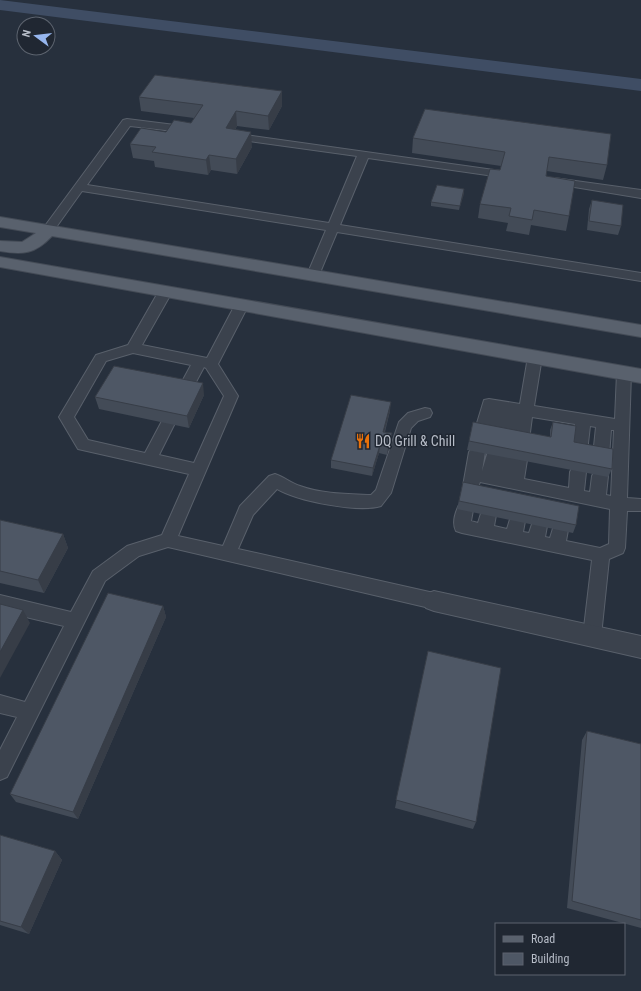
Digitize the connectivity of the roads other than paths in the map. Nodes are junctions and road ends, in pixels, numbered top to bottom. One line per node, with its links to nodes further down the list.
1 (197, 131): 6 (lane)
2 (231, 136): 3 (lane)
3 (364, 154): 4 (lane); 9 (lane)
4 (500, 174)
5 (544, 180): 7 (lane)
6 (79, 187): 9 (lane); 10 (lane)
7 (641, 194)
8 (0, 222): 10 (main road)
9 (333, 228): 13 (lane); 14 (lane)
10 (48, 230): 11 (main road); 13 (main road)
11 (0, 246)
12 (0, 262): 15 (main road)
13 (313, 275): 17 (main road)
14 (641, 277)
15 (165, 292): 16 (main road); 18 (lane)
16 (241, 306): 19 (main road); 20 (lane)
17 (641, 331)
18 (133, 348): 20 (lane); 32 (lane)
19 (535, 357): 21 (main road); 23 (lane)
20 (205, 363): 22 (lane); 33 (lane)
21 (633, 374): 28 (lane)
22 (184, 391)
23 (515, 408): 23 (lane); 25 (lane)
24 (425, 413): 49 (lane)
25 (583, 420): 27 (lane); 30 (lane)
26 (168, 423): 32 (lane)
27 (604, 423): 28 (lane); 31 (lane)
28 (622, 426): 44 (lane)
29 (477, 452): 35 (lane)
30 (580, 452)
31 (601, 456)
32 (149, 459): 33 (lane)
33 (198, 470): 48 (lane)
34 (578, 472): 41 (lane)
35 (473, 475): 37 (lane); 39 (lane)
36 (600, 476): 42 (lane)
37 (505, 481): 37 (lane); 38 (lane); 40 (lane); 43 (lane)
38 (542, 488): 41 (lane); 46 (lane)
39 (469, 492)
40 (491, 497)
41 (567, 498): 42 (lane)
42 (597, 500): 44 (lane)
43 (520, 502)
44 (619, 504): 45 (lane); 50 (lane)
45 (641, 505)
46 (540, 507)
47 (465, 510): 50 (lane)
48 (168, 540): 49 (lane); 53 (lane)
49 (228, 554): 51 (lane)
50 (602, 555): 54 (lane)
51 (434, 601): 54 (street)
52 (0, 603): 53 (lane)
53 (76, 621): 57 (lane)
54 (592, 636): 55 (street)
55 (641, 647)
56 (0, 704): 57 (lane)
57 (30, 712): 58 (lane)
58 (0, 770)

